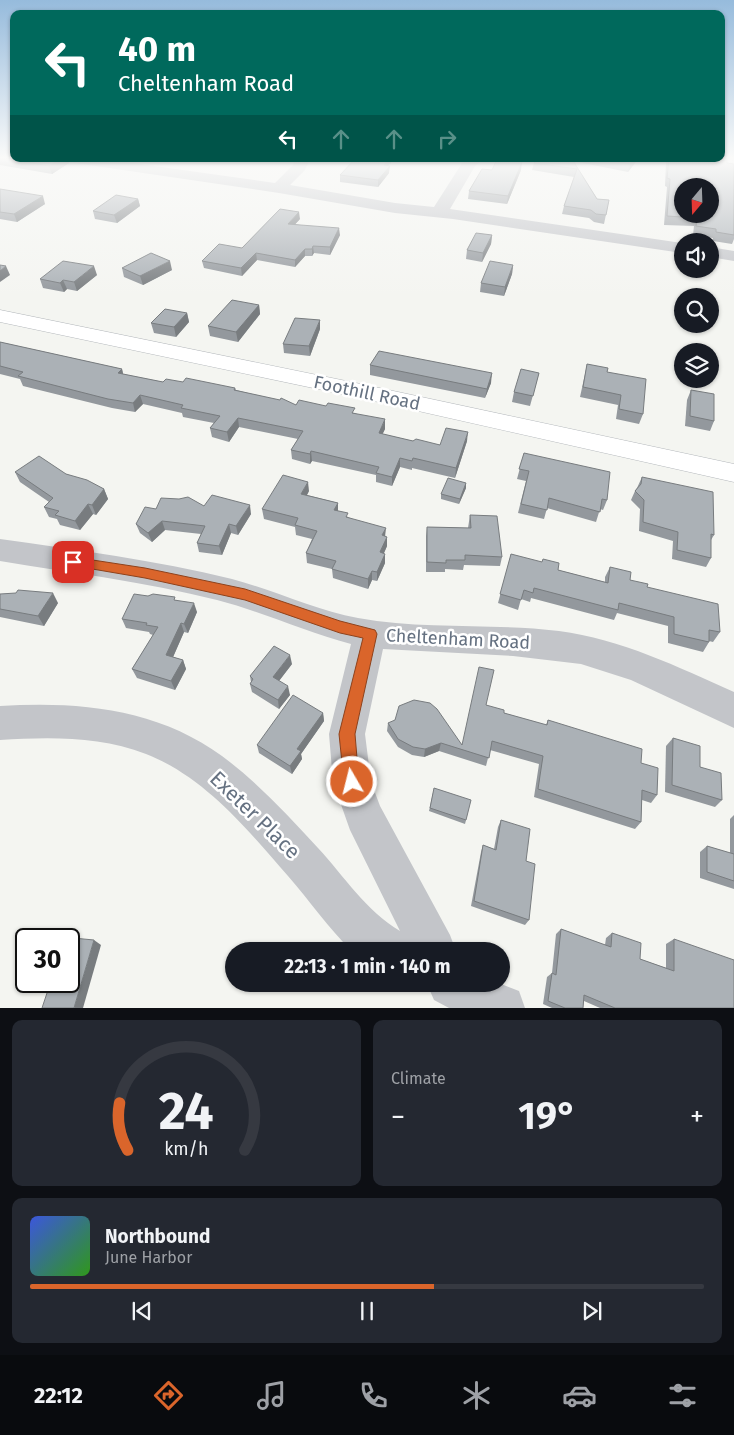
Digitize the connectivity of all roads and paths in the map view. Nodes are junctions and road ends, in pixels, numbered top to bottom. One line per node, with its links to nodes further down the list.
1 (372, 204): 3 (street)
2 (444, 204): 3 (street)
3 (439, 213): 4 (street)
4 (674, 247)
5 (719, 254): 6 (street)
6 (734, 256)
7 (0, 316): 8 (main road, Foothill Road)
8 (734, 473)
9 (0, 550): 10 (street, Cheltenham Road)
10 (370, 634): 11 (street, Cheltenham Road); 14 (street)
11 (734, 711)
12 (0, 723): 13 (street, Exeter Place)
13 (378, 942)
14 (429, 942)
15 (474, 992): 16 (street)
16 (502, 1008)

